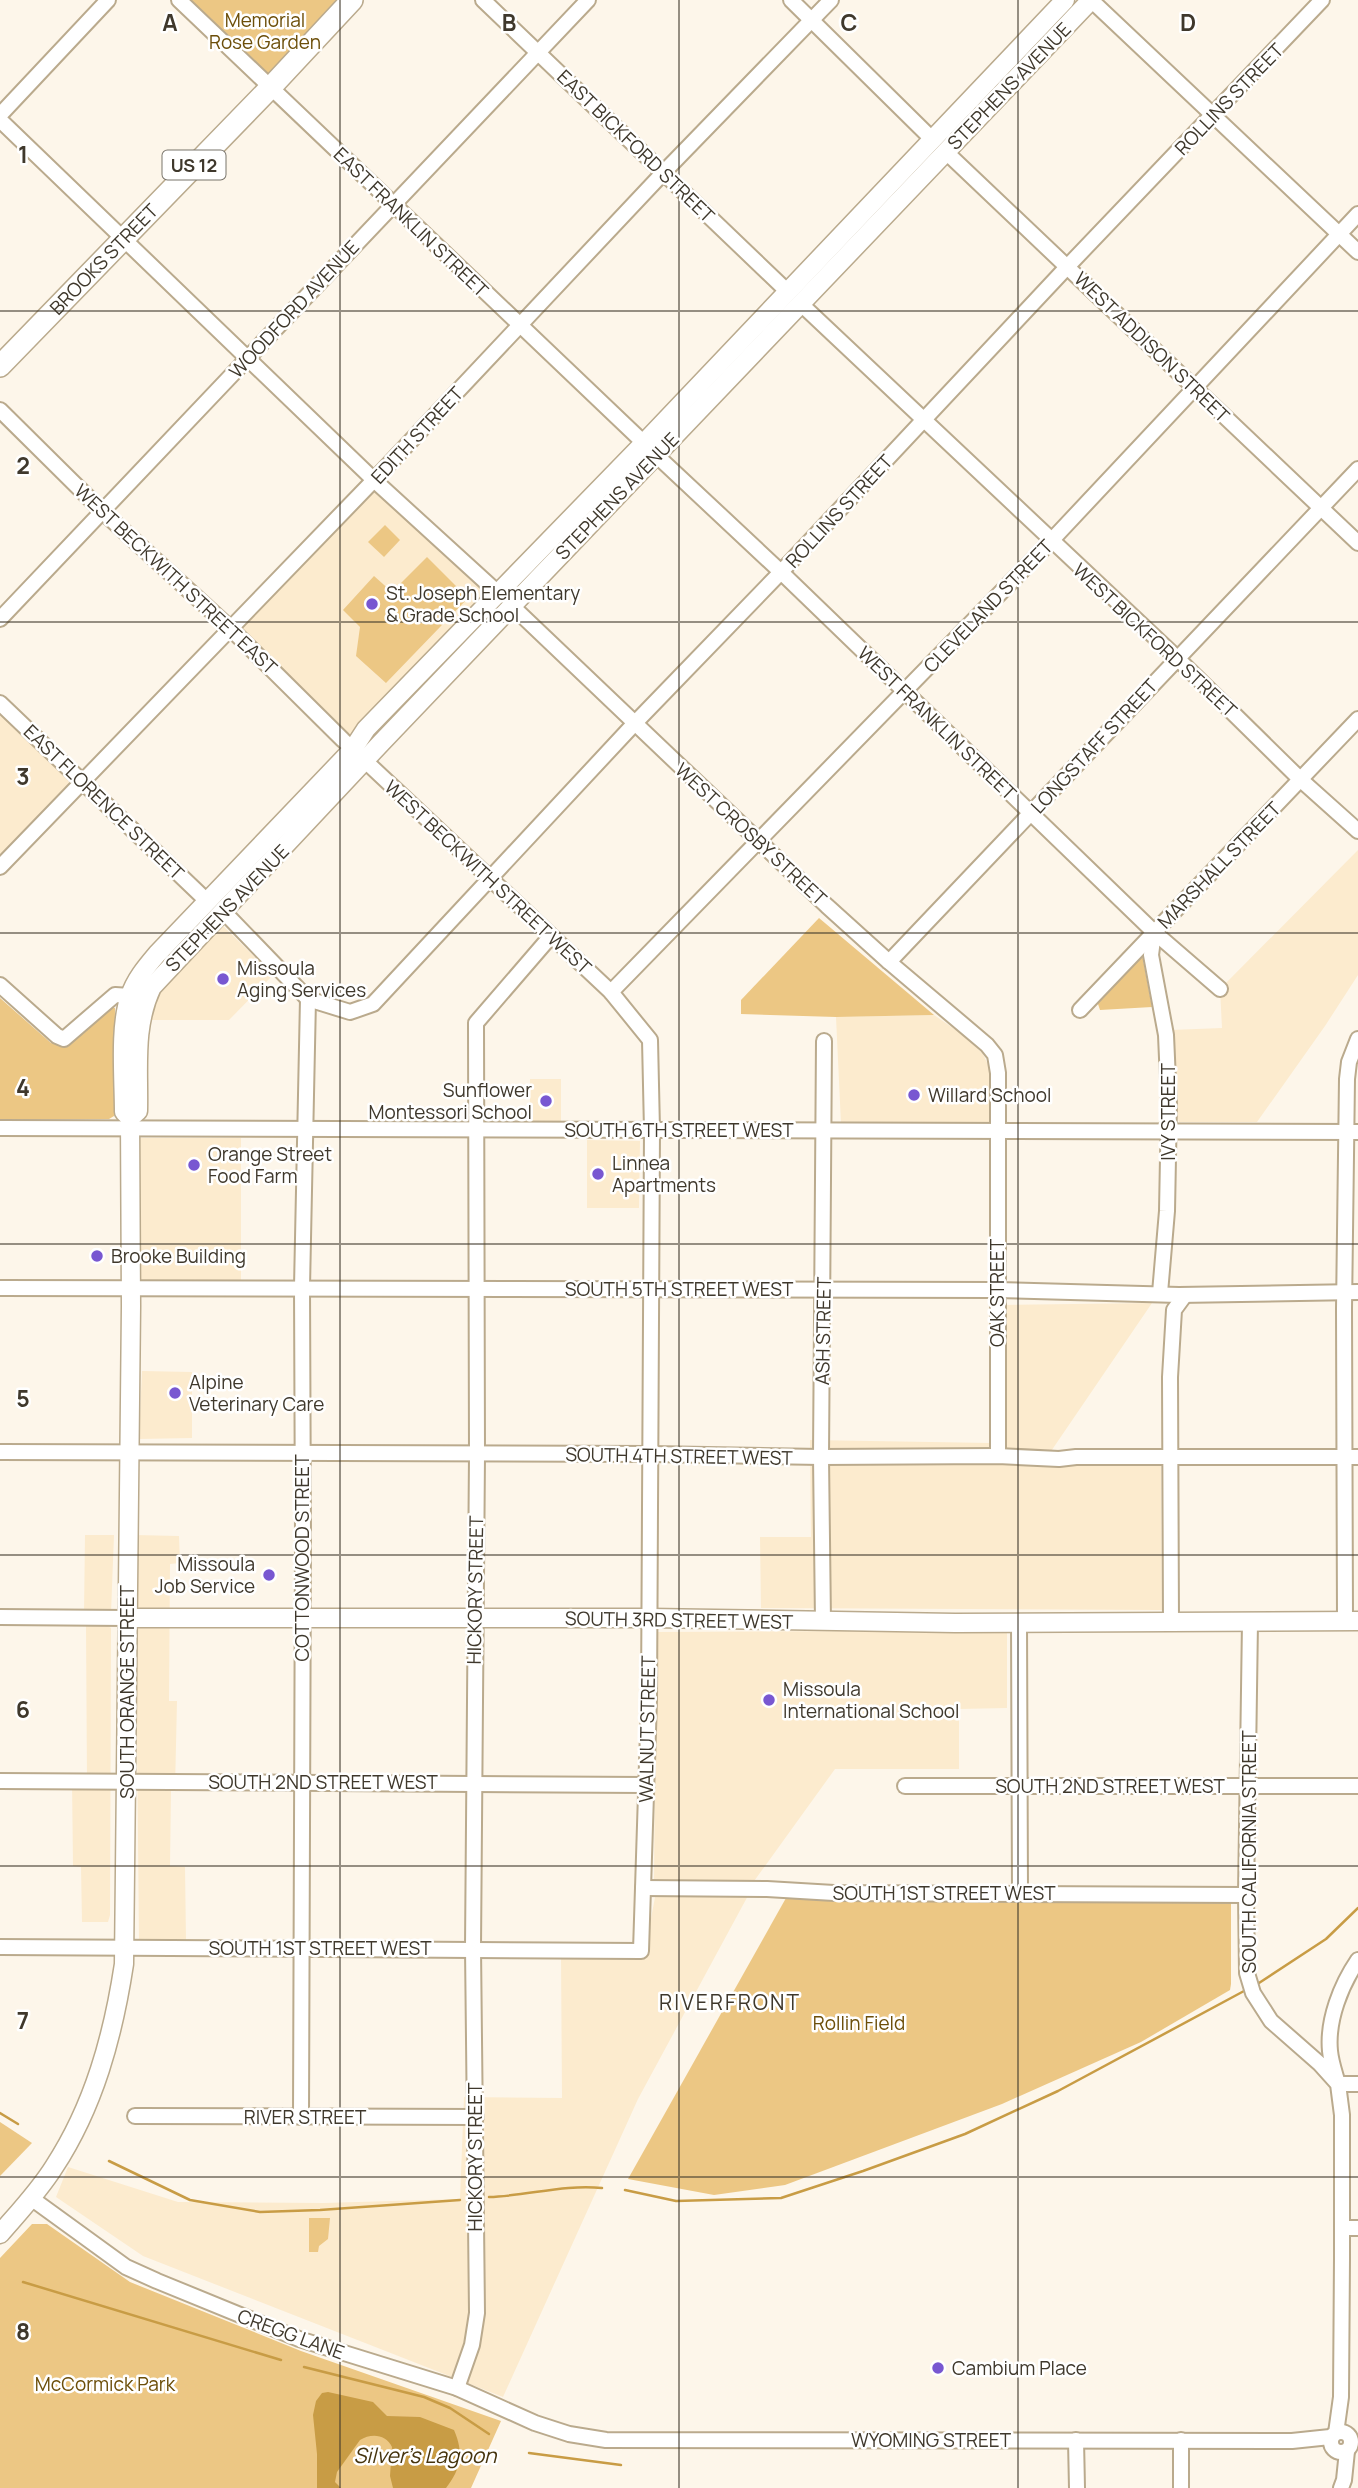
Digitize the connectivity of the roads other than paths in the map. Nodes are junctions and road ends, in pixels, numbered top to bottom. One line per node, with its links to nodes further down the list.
1 (108, 0): 15 (street)
2 (179, 0): 13 (street, EAST FRANKLIN STREET)
3 (352, 0): 13 (highway, BROOKS STREET / US 12)
4 (484, 0): 12 (street, EAST BICKFORD STREET)
5 (588, 0): 12 (street, WOODFORD AVENUE)
6 (791, 0): 11 (street, WEST ADDISON STREET)
7 (831, 0): 11 (street, EDITH STREET)
8 (1065, 0): 16 (main road, STEPHENS AVENUE)
9 (1091, 0): 14 (street); 16 (main road, STEPHENS AVENUE)
10 (1322, 0): 14 (street, ROLLINS STREET)
11 (813, 20): 16 (street, WEST ADDISON STREET); 17 (street, EDITH STREET)
12 (537, 52): 17 (street, EAST BICKFORD STREET); 18 (street, WOODFORD AVENUE)
13 (271, 87): 18 (street, EAST FRANKLIN STREET); 21 (highway, BROOKS STREET / US 12)
14 (1213, 117): 20 (street); 23 (street, ROLLINS STREET)
15 (0, 118): 21 (street, WEST CROSBY STREET)
16 (940, 146): 23 (street, WEST ADDISON STREET); 24 (main road, STEPHENS AVENUE)
17 (664, 172): 24 (street, EAST BICKFORD STREET); 25 (street, EDITH STREET)
18 (392, 205): 25 (street, EAST FRANKLIN STREET); 26 (street, WOODFORD AVENUE)
19 (1358, 214): 20 (street, CLEVELAND STREET)
20 (1339, 233): 22 (street); 28 (street, CLEVELAND STREET)
21 (123, 237): 26 (street, WEST CROSBY STREET); 27 (highway, BROOKS STREET / US 12)
22 (1358, 252)
23 (1067, 267): 28 (street, WEST ADDISON STREET); 30 (street, ROLLINS STREET)
24 (794, 298): 30 (street, WEST BICKFORD STREET); 31 (main road, STEPHENS AVENUE)
25 (519, 326): 31 (street, EAST FRANKLIN STREET); 33 (street, EDITH STREET)
26 (249, 357): 33 (street, WEST CROSBY STREET); 35 (street, WOODFORD AVENUE)
27 (0, 366)
28 (1194, 388): 34 (street, WEST ADDISON STREET); 36 (street, CLEVELAND STREET)
29 (0, 410): 35 (street, WEST BECKWITH STREET EAST)
30 (924, 420): 36 (street, WEST BICKFORD STREET); 38 (street, ROLLINS STREET)
31 (650, 449): 38 (street, WEST FRANKLIN STREET); 39 (main road, STEPHENS AVENUE)
32 (1358, 469): 34 (street, LONGSTAFF STREET)
33 (374, 480): 39 (street, WEST CROSBY STREET); 41 (street, EDITH STREET)
34 (1322, 507): 37 (street, WEST ADDISON STREET); 42 (street, LONGSTAFF STREET)
35 (103, 511): 40 (street, WOODFORD AVENUE); 41 (street, WEST BECKWITH STREET EAST)
36 (1051, 541): 42 (street, WEST BICKFORD STREET); 43 (street, CLEVELAND STREET)
37 (1358, 543)
38 (781, 572): 43 (street, WEST FRANKLIN STREET); 46 (street, ROLLINS STREET)
39 (505, 600): 46 (street, WEST CROSBY STREET); 47 (main road, STEPHENS AVENUE)
40 (0, 619)
41 (231, 629): 47 (street, WEST BECKWITH STREET EAST); 49 (street, EDITH STREET)
42 (1177, 658): 48 (street, WEST BICKFORD STREET); 50 (street, LONGSTAFF STREET)
43 (904, 692): 50 (street, WEST FRANKLIN STREET); 52 (street, CLEVELAND STREET)
44 (0, 703): 49 (street, EAST FLORENCE STREET)
45 (1358, 719): 48 (street, MARSHALL STREET)
46 (634, 724): 52 (street, WEST CROSBY STREET); 54 (street, ROLLINS STREET)
47 (359, 755): 54 (street, WEST BECKWITH STREET WEST); 55 (main road, STEPHENS AVENUE); 56 (main road, STEPHENS AVENUE)
48 (1301, 780): 51 (street, WEST BICKFORD STREET); 57 (street, MARSHALL STREET)
49 (83, 782): 53 (street, EDITH STREET); 55 (street, EAST FLORENCE STREET)
50 (1031, 813): 57 (street, WEST FRANKLIN STREET); 59 (street, LONGSTAFF STREET)
51 (1358, 831)
52 (759, 841): 59 (street, WEST CROSBY STREET); 62 (street, CLEVELAND STREET)
53 (0, 867)
54 (490, 877): 58 (street, WEST BECKWITH STREET WEST); 64 (street, ROLLINS STREET)
55 (207, 901): 63 (main road, STEPHENS AVENUE)
56 (224, 912): 64 (street); 69 (main road, STEPHENS AVENUE)
57 (1154, 932): 61 (street, WEST FRANKLIN STREET); 65 (street, MARSHALL STREET); 76 (street, IVY STREET)
58 (551, 936): 62 (street, WEST BECKWITH STREET WEST); 72 (street, HICKORY STREET)
59 (889, 962): 68 (street, WEST CROSBY STREET)
60 (0, 985): 63 (street)
61 (1220, 989)
62 (611, 992): 73 (street, WEST BECKWITH STREET WEST)
63 (130, 996): 69 (main road, STEPHENS AVENUE)
64 (308, 999): 71 (street, COTTONWOOD STREET)
65 (1080, 1010)
66 (1358, 1039): 77 (street)
67 (824, 1041): 74 (street, ASH STREET)
68 (995, 1055): 75 (street, OAK STREET)
69 (130, 1124): 70 (street, SOUTH 6TH STREET WEST); 71 (street, SOUTH 6TH STREET WEST); 80 (main road, SOUTH ORANGE STREET)
70 (0, 1128)
71 (304, 1129): 72 (street, SOUTH 6TH STREET WEST); 78 (street, COTTONWOOD STREET)
72 (475, 1130): 73 (street, SOUTH 6TH STREET WEST); 81 (street, HICKORY STREET)
73 (652, 1130): 74 (street, SOUTH 6TH STREET WEST); 82 (street, WALNUT STREET)
74 (823, 1130): 75 (street, SOUTH 6TH STREET WEST); 83 (street, ASH STREET)
75 (998, 1130): 76 (street, SOUTH 6TH STREET WEST); 84 (street, OAK STREET)
76 (1170, 1131): 77 (street, SOUTH 6TH STREET WEST); 86 (street, IVY STREET)
77 (1352, 1132): 85 (street)
78 (302, 1287): 80 (street, SOUTH 5TH STREET WEST); 81 (street, SOUTH 5TH STREET WEST); 90 (street, COTTONWOOD STREET)
79 (0, 1288): 80 (street, SOUTH 5TH STREET WEST)
80 (131, 1288): 89 (main road, SOUTH ORANGE STREET)
81 (477, 1288): 82 (street, SOUTH 5TH STREET WEST); 92 (street, HICKORY STREET)
82 (650, 1289): 83 (street, SOUTH 5TH STREET WEST); 91 (street, WALNUT STREET)
83 (823, 1290): 84 (street, SOUTH 5TH STREET WEST); 94 (street, ASH STREET)
84 (997, 1290): 86 (street, SOUTH 5TH STREET WEST); 93 (street, OAK STREET)
85 (1351, 1292): 87 (street, SOUTH 5TH STREET WEST); 96 (street)
86 (1160, 1293): 87 (street, SOUTH 5TH STREET WEST)
87 (1185, 1294): 95 (street)
88 (0, 1452): 89 (street, SOUTH 4TH STREET WEST)
89 (130, 1454): 90 (street, SOUTH 4TH STREET WEST); 99 (main road, SOUTH ORANGE STREET)
90 (302, 1454): 92 (street, SOUTH 4TH STREET WEST); 98 (street, COTTONWOOD STREET)
91 (651, 1454): 92 (street, SOUTH 4TH STREET WEST); 94 (street, SOUTH 4TH STREET WEST); 101 (street, WALNUT STREET)
92 (477, 1455): 100 (street, HICKORY STREET)
93 (998, 1456): 94 (street, SOUTH 4TH STREET WEST); 95 (street, SOUTH 4TH STREET WEST)
94 (821, 1457): 103 (street, ASH STREET)
95 (1170, 1457): 96 (street, SOUTH 4TH STREET WEST); 104 (street)
96 (1351, 1457): 102 (street)
97 (0, 1617): 99 (street, SOUTH 3RD STREET WEST)
98 (303, 1617): 99 (main road, SOUTH 3RD STREET WEST); 100 (main road, SOUTH 3RD STREET WEST); 109 (street, COTTONWOOD STREET)
99 (127, 1618): 108 (main road, SOUTH ORANGE STREET)
100 (475, 1618): 101 (main road, SOUTH 3RD STREET WEST); 110 (street, HICKORY STREET)
101 (650, 1618): 103 (main road, SOUTH 3RD STREET WEST); 111 (street, WALNUT STREET)
102 (1351, 1621): 105 (main road, SOUTH 3RD STREET WEST)
103 (823, 1622): 106 (main road, SOUTH 3RD STREET WEST)
104 (1171, 1622): 105 (main road, SOUTH 3RD STREET WEST); 106 (main road, SOUTH 3RD STREET WEST)
105 (1250, 1622): 114 (street, SOUTH CALIFORNIA STREET)
106 (1019, 1623): 113 (street)
107 (0, 1781): 108 (street, SOUTH 2ND STREET WEST)
108 (126, 1781): 109 (street, SOUTH 2ND STREET WEST); 120 (main road, SOUTH ORANGE STREET)
109 (302, 1783): 110 (street, SOUTH 2ND STREET WEST); 121 (street, COTTONWOOD STREET)
110 (473, 1783): 111 (street, SOUTH 2ND STREET WEST); 122 (street, HICKORY STREET)
111 (646, 1785): 116 (street, WALNUT STREET)
112 (905, 1786): 113 (street, SOUTH 2ND STREET WEST)
113 (1020, 1786): 114 (street, SOUTH 2ND STREET WEST); 117 (street)
114 (1247, 1786): 115 (street, SOUTH 2ND STREET WEST); 118 (street, SOUTH CALIFORNIA STREET)
115 (1358, 1786)
116 (643, 1888): 117 (street, SOUTH 1ST STREET WEST); 123 (street, WALNUT STREET)
117 (1020, 1893): 118 (street, SOUTH 1ST STREET WEST)
118 (1246, 1895): 125 (street, SOUTH CALIFORNIA STREET)
119 (0, 1947): 120 (street, SOUTH 1ST STREET WEST)
120 (125, 1948): 121 (street, SOUTH 1ST STREET WEST); 130 (main road, SOUTH ORANGE STREET)
121 (301, 1948): 122 (street, SOUTH 1ST STREET WEST); 128 (street, COTTONWOOD STREET)
122 (472, 1948): 123 (street, SOUTH 1ST STREET WEST); 129 (street, HICKORY STREET)
123 (641, 1951)
124 (1358, 1960): 125 (street)
125 (1338, 2084): 126 (street); 131 (street)
126 (1358, 2084)
127 (135, 2116): 128 (street, RIVER STREET)
128 (301, 2117): 129 (street, RIVER STREET)
129 (476, 2117): 134 (street, HICKORY STREET)
130 (31, 2198): 133 (main road, SOUTH ORANGE STREET); 134 (street, CREGG LANE)
131 (1342, 2228): 132 (street); 138 (street)
132 (1358, 2228)
133 (0, 2234)
134 (457, 2388): 135 (street, CREGG LANE)
135 (569, 2434): 136 (street, WYOMING STREET)
136 (1076, 2440): 137 (street, WYOMING STREET); 140 (street)
137 (1181, 2440): 138 (street, WYOMING STREET); 141 (street)
138 (1345, 2442): 139 (street)
139 (1341, 2487)
140 (1077, 2488)
141 (1181, 2488)

